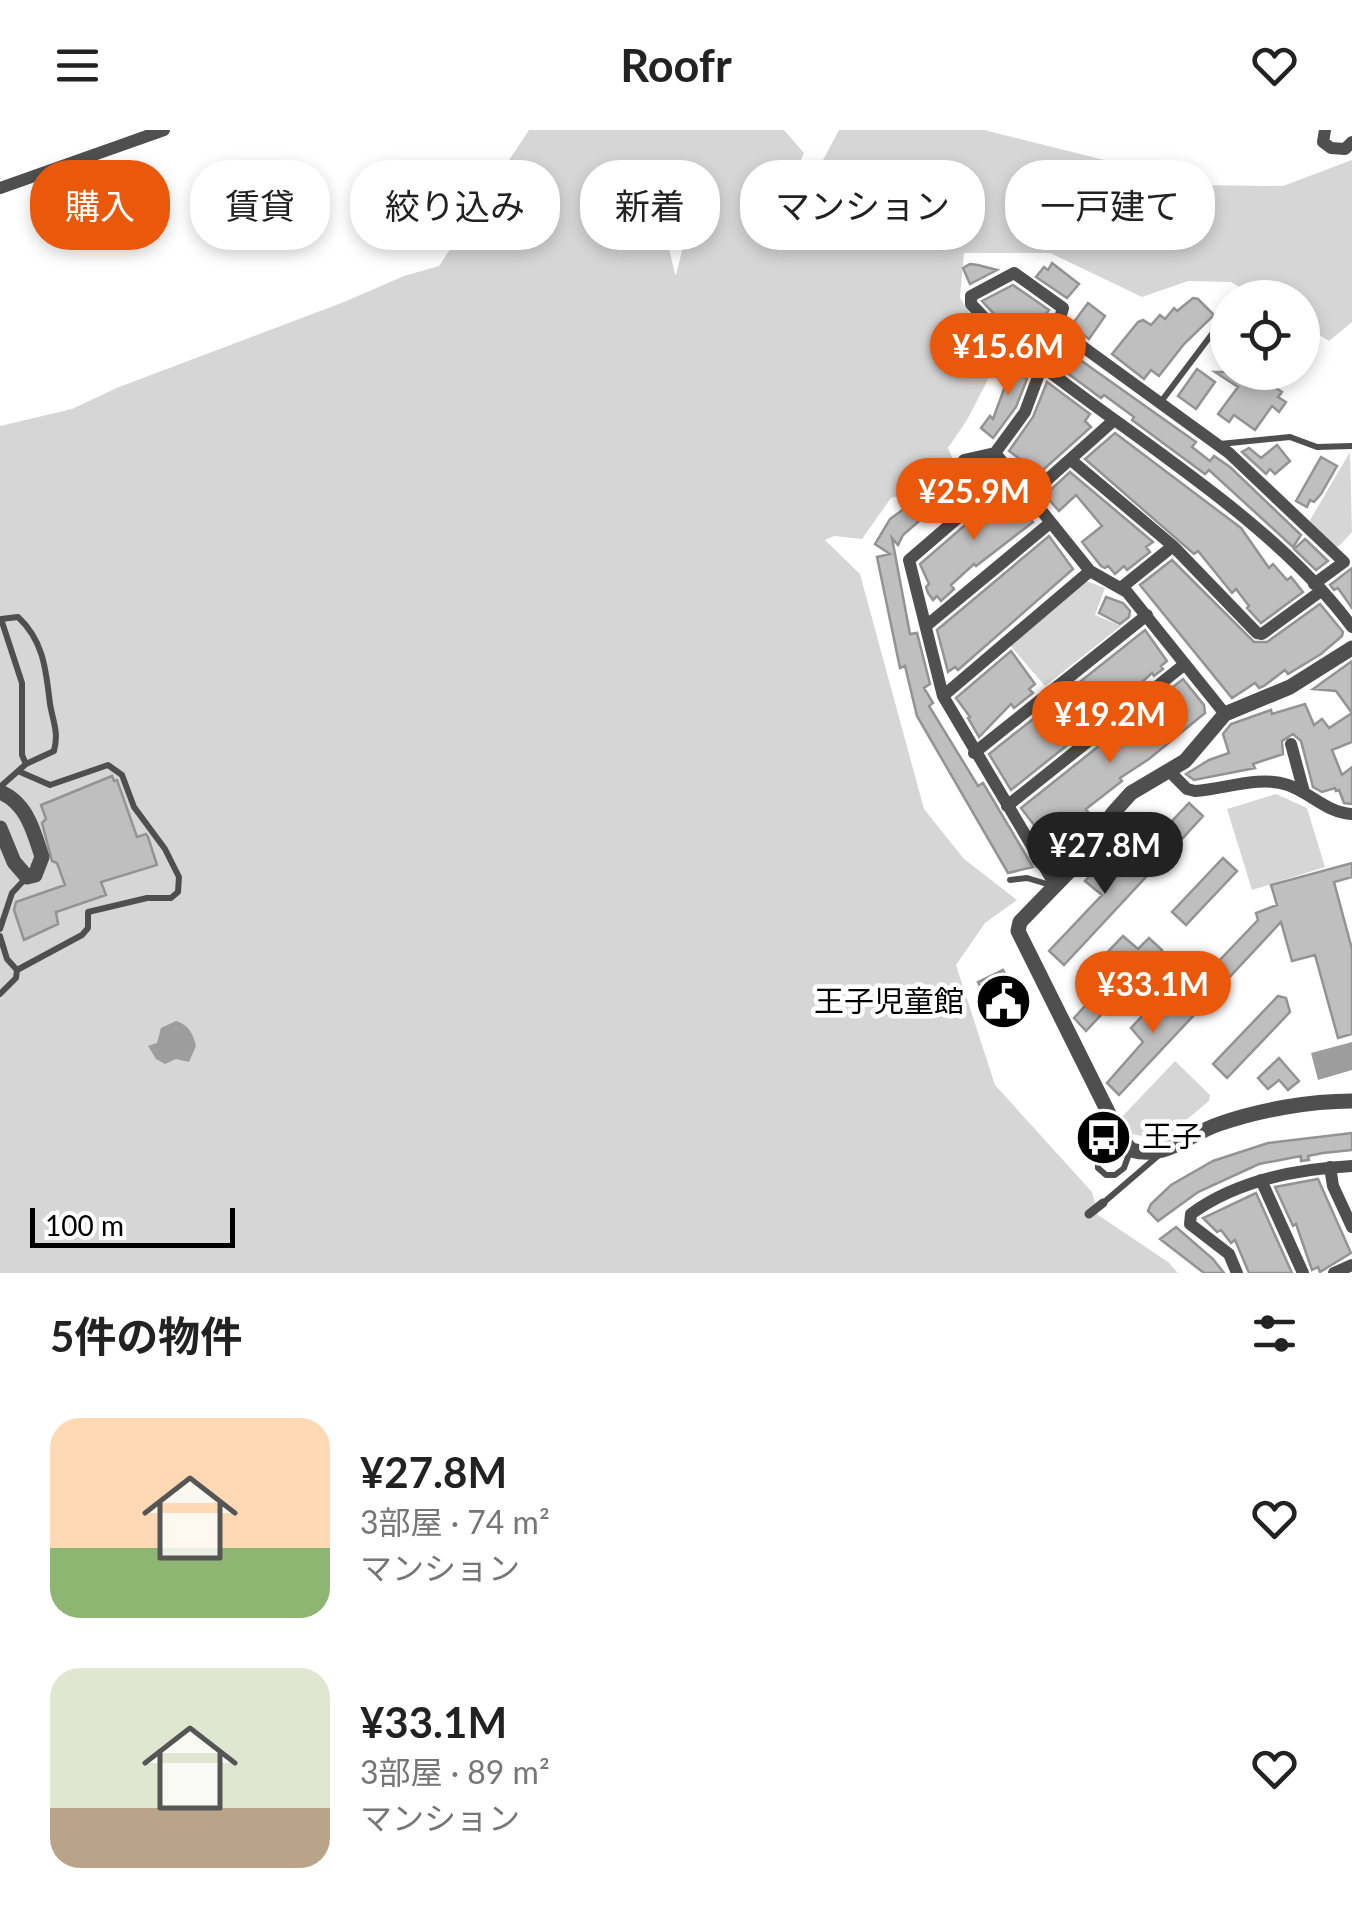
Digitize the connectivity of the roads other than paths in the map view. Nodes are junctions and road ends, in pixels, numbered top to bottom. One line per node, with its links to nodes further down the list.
1 (164, 130): 4 (street)
2 (1325, 130): 3 (street)
3 (1352, 142)
4 (0, 188)
5 (1056, 328): 7 (street); 7 (street); 8 (street)
6 (1210, 337): 8 (lane)
7 (1042, 366): 9 (street); 12 (street)
8 (1160, 404): 10 (street)
9 (1113, 422): 14 (street); 22 (street)
10 (1214, 444): 11 (lane); 19 (street)
11 (1352, 446)
12 (994, 453): 13 (street); 15 (street)
13 (964, 460)
14 (1071, 460): 16 (street); 18 (street)
15 (1010, 472): 16 (street); 24 (street)
16 (1029, 496): 17 (street)
17 (1050, 523): 20 (street); 24 (street)
18 (1172, 546): 21 (street); 22 (street)
19 (1348, 558): 22 (street)
20 (1090, 571): 21 (street); 28 (street)
21 (1122, 587): 23 (street)
22 (1317, 588): 25 (street)
23 (1147, 615): 27 (street); 31 (street)
24 (926, 626): 28 (street)
25 (1352, 628)
26 (1352, 648): 29 (street)
27 (1185, 664): 29 (street); 37 (street)
28 (943, 696): 31 (street)
29 (1226, 714): 34 (street)
30 (1296, 752): 36 (street)
31 (974, 753): 37 (street)
32 (26, 764): 32 (lane); 33 (lane)
33 (18, 771): 35 (lane); 44 (lane)
34 (1170, 772): 36 (street); 42 (street)
35 (0, 789): 40 (street)
36 (1304, 792): 38 (street)
37 (1007, 806): 42 (street)
38 (1352, 814)
39 (0, 828): 40 (street)
40 (27, 877): 43 (lane)
41 (1010, 880): 42 (lane)
42 (1053, 883): 47 (street)
43 (0, 932): 44 (lane)
44 (17, 970): 45 (lane)
45 (0, 994)
46 (1352, 1101): 48 (street)
47 (1126, 1144): 47 (lane); 48 (street)
48 (1160, 1154): 52 (lane)
49 (1352, 1166): 50 (street)
50 (1330, 1167): 51 (street); 54 (street)
51 (1261, 1180): 56 (street); 57 (street)
52 (1103, 1203): 53 (street)
53 (1089, 1214)
54 (1352, 1227)
55 (1352, 1265): 58 (street)
56 (1237, 1273)
57 (1303, 1273)
58 (1334, 1273)

